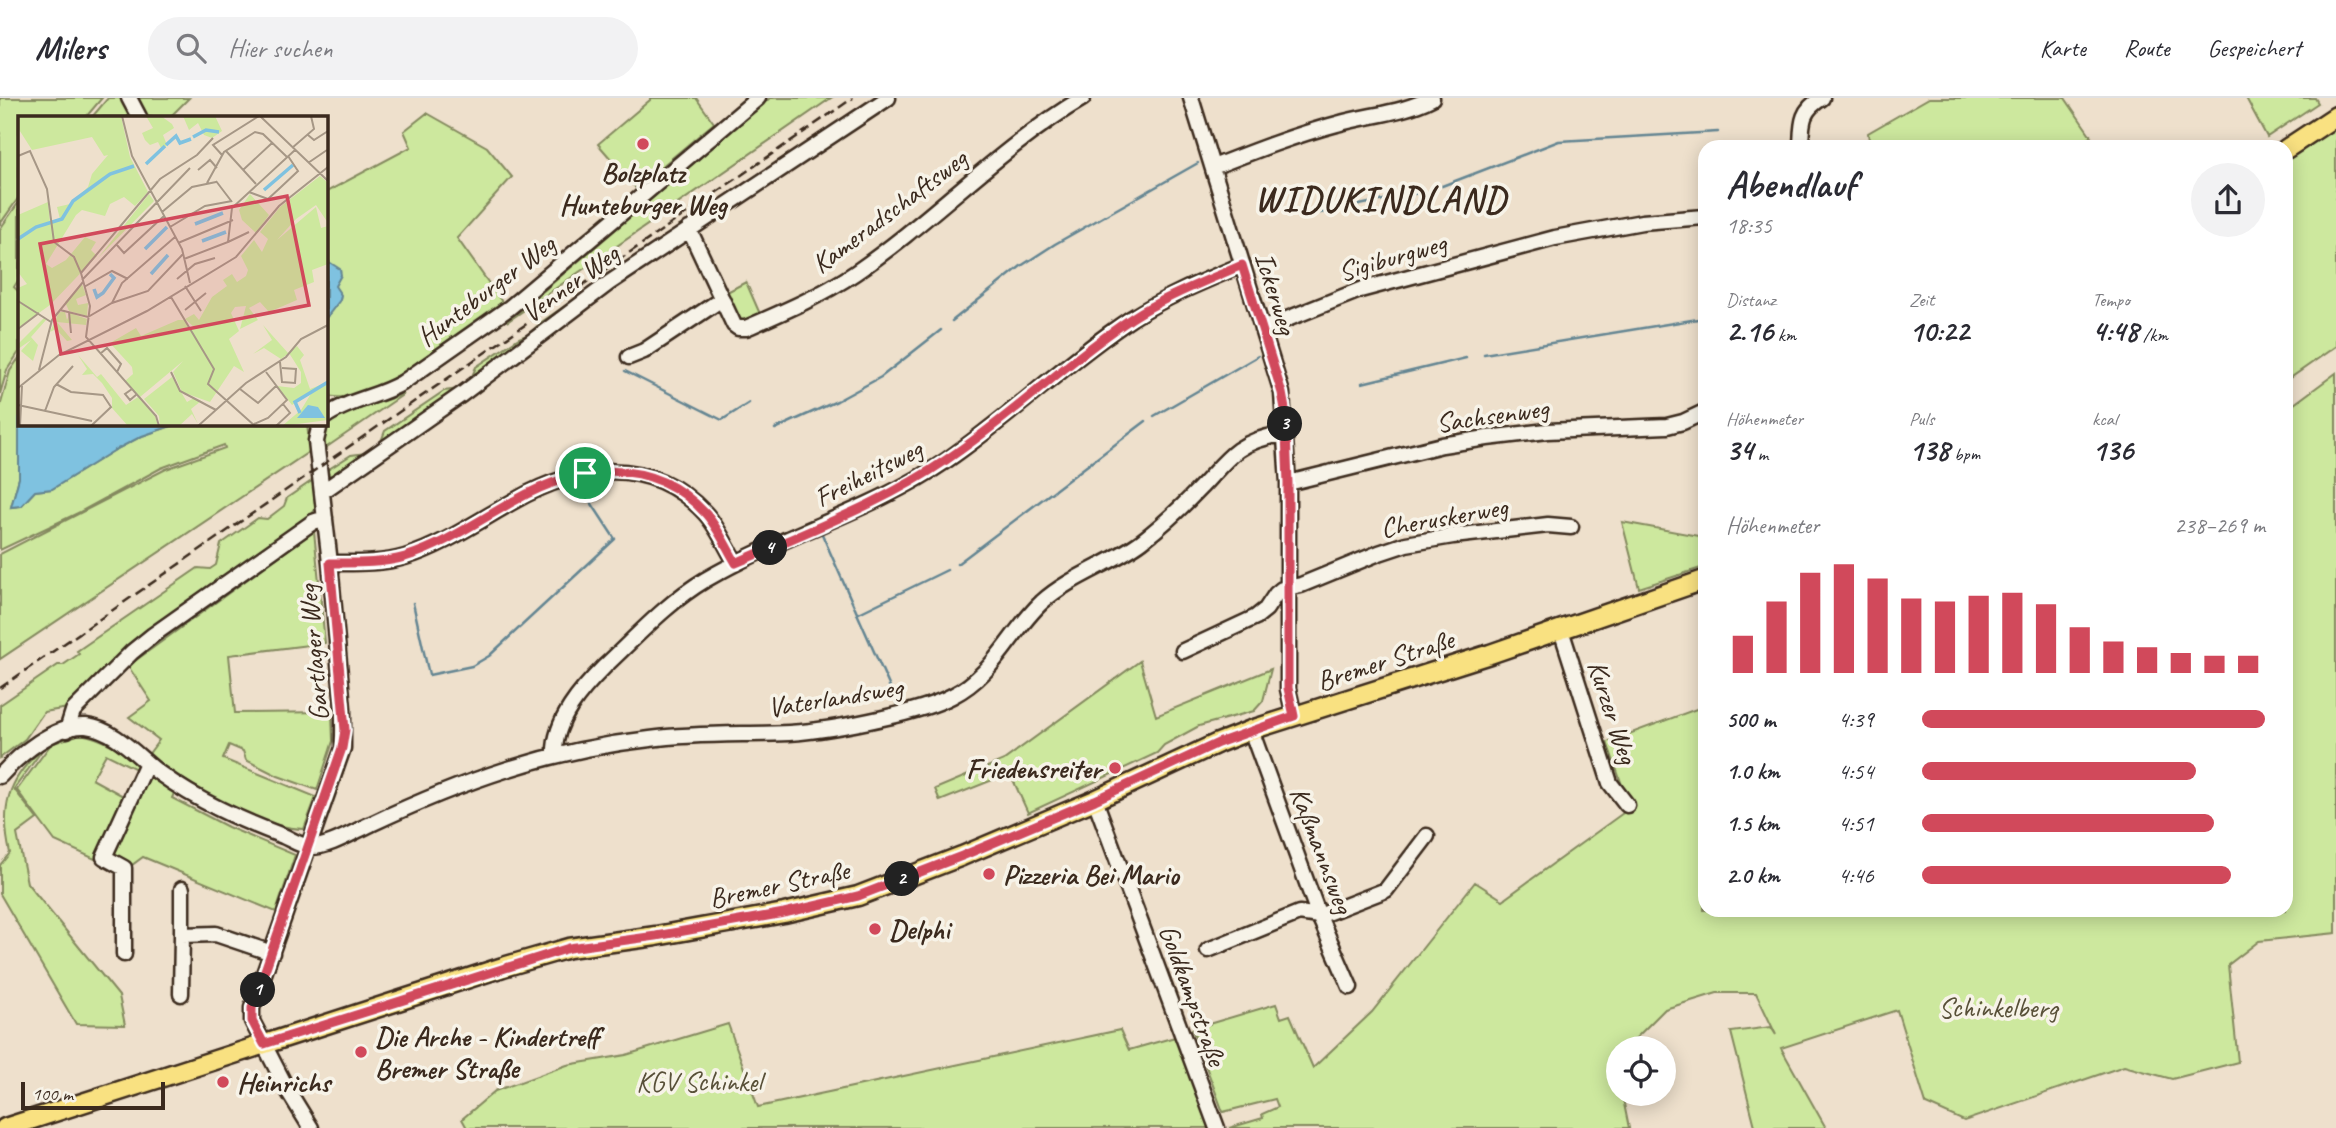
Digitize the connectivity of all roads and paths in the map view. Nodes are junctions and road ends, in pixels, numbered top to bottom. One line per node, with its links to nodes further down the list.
1 (130, 98): 8 (street)
2 (758, 98): 20 (street, Hunteburger Weg)
3 (888, 98): 14 (street, Venner Weg)
4 (1083, 98): 16 (street, Kameradschaftsweg)
5 (1191, 98): 12 (street, Ickerweg)
6 (1432, 98): 12 (street)
7 (1822, 98): 10 (street)
8 (139, 116)
9 (2336, 116): 11 (main road)
10 (1801, 140)
11 (2293, 144)
12 (1213, 167): 15 (street, Ickerweg)
13 (1698, 218): 17 (street, Sigiburgweg)
14 (689, 229): 16 (street, Kameradschaftsweg); 24 (street, Venner Weg)
15 (1242, 265): 17 (street, Ickerweg); 28 (street, Freiheitsweg)
16 (722, 299): 18 (street)
17 (1262, 329): 22 (street, Ickerweg)
18 (629, 357)
19 (1698, 415): 23 (street, Sachsenweg)
20 (327, 416)
21 (320, 425): 24 (street, Gartlager Weg)
22 (1285, 434): 23 (street, Ickerweg); 36 (street, Vaterlandsweg)
23 (1288, 483): 30 (street, Ickerweg)
24 (322, 492): 25 (street, Gartlager Weg)
25 (325, 518): 27 (street, Gartlager Weg); 34 (street)
26 (1571, 527): 30 (street, Cheruskerweg)
27 (330, 563): 28 (street); 42 (street, Gartlager Weg)
28 (736, 563): 36 (street, Freiheitsweg)
29 (1698, 582): 31 (main road, Bremer Straße)
30 (1289, 587): 32 (street); 33 (street, Ickerweg)
31 (1561, 630): 33 (main road, Bremer Straße); 40 (street, Kurzer Weg)
32 (1183, 651)
33 (1294, 716): 35 (main road, Bremer Straße)
34 (67, 730): 37 (street); 38 (street)
35 (1251, 730): 39 (main road, Bremer Straße); 44 (street, Kaßmannsweg)
36 (555, 756): 42 (street, Vaterlandsweg)
37 (146, 763): 42 (street); 48 (street)
38 (0, 776)
39 (1095, 800): 51 (main road, Bremer Straße); 54 (street, Goldkampstraße)
40 (1627, 805)
41 (1427, 836): 44 (street)
42 (310, 847): 47 (street, Gartlager Weg)
43 (182, 889): 45 (street)
44 (1320, 916): 46 (street); 49 (street, Kaßmannsweg)
45 (182, 935): 47 (street); 50 (street)
46 (1208, 950)
47 (272, 953): 51 (street, Gartlager Weg)
48 (124, 954)
49 (1350, 987)
50 (181, 994)
51 (264, 1044): 52 (main road, Bremer Straße); 53 (street, Gartlager Weg)
52 (5, 1128)
53 (311, 1128)
54 (1217, 1128)

